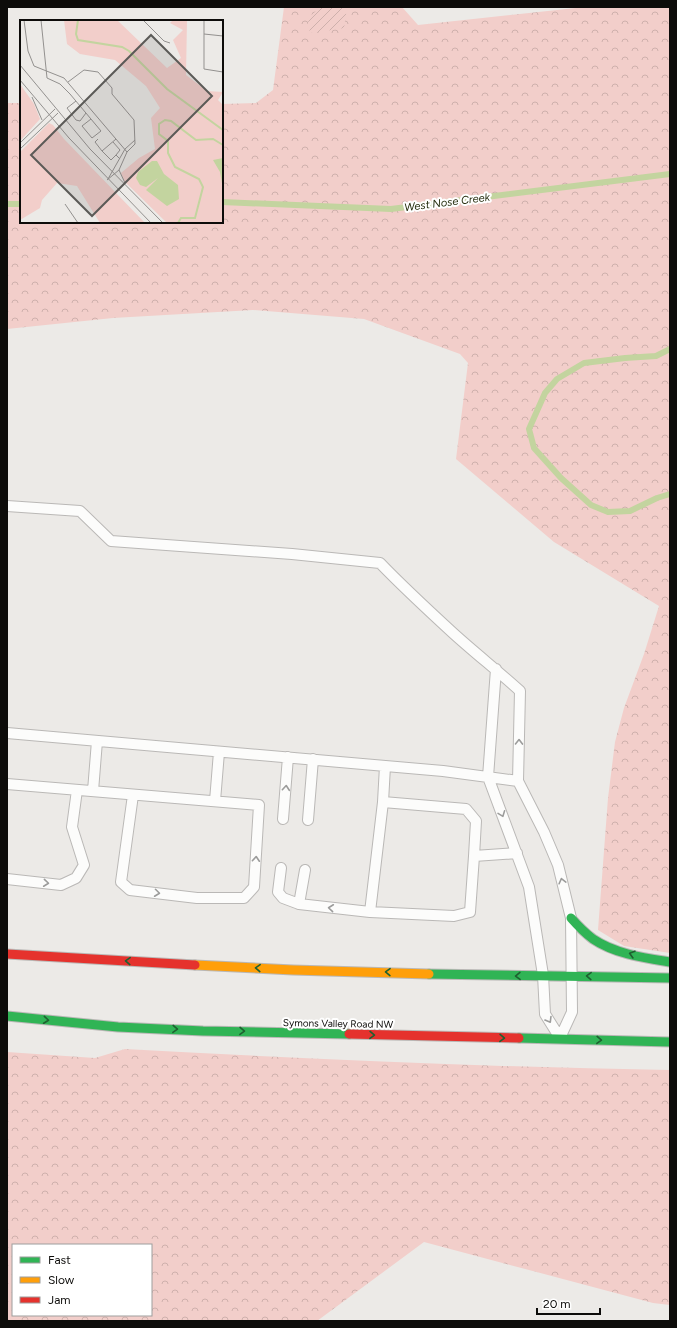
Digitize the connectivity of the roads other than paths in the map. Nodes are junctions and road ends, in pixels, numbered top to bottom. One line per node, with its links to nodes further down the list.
1 (7, 506): 2 (lane)
2 (496, 669): 9 (lane); 10 (lane, one-way to 2)
3 (7, 733): 4 (lane)
4 (97, 741): 5 (lane); 13 (lane)
5 (219, 752): 6 (lane); 15 (lane)
6 (288, 757): 7 (lane); 17 (lane, one-way to 6)
7 (313, 759): 8 (lane); 18 (lane)
8 (385, 766): 9 (lane); 16 (lane)
9 (488, 777): 10 (lane); 19 (lane, one-way to 19)
10 (518, 781): 26 (lane, one-way to 10)
11 (7, 784): 12 (lane)
12 (77, 790): 13 (lane); 23 (lane, one-way to 12)
13 (93, 791): 14 (lane)
14 (133, 795): 15 (lane); 15 (lane, one-way to 15)
15 (215, 802)
16 (383, 802): 20 (lane); 25 (lane)
17 (283, 819)
18 (308, 820)
19 (517, 853): 20 (lane); 29 (lane)
20 (474, 856): 25 (lane)
21 (281, 868): 24 (lane)
22 (305, 870): 24 (lane)
23 (7, 879)
24 (299, 904): 25 (lane, one-way to 24)
25 (370, 912)
26 (571, 918): 28 (main road, one-way to 26); 30 (lane)
27 (7, 954): 29 (main road, one-way to 27)
28 (670, 962)
29 (543, 975): 30 (main road); 33 (lane, one-way to 33)
30 (571, 975): 31 (main road, one-way to 30); 33 (lane)
31 (670, 978)
32 (7, 1016): 33 (main road, Symons Valley Road NW, one-way to 33)
33 (560, 1038): 34 (main road, Symons Valley Road NW, one-way to 34)
34 (670, 1042)

